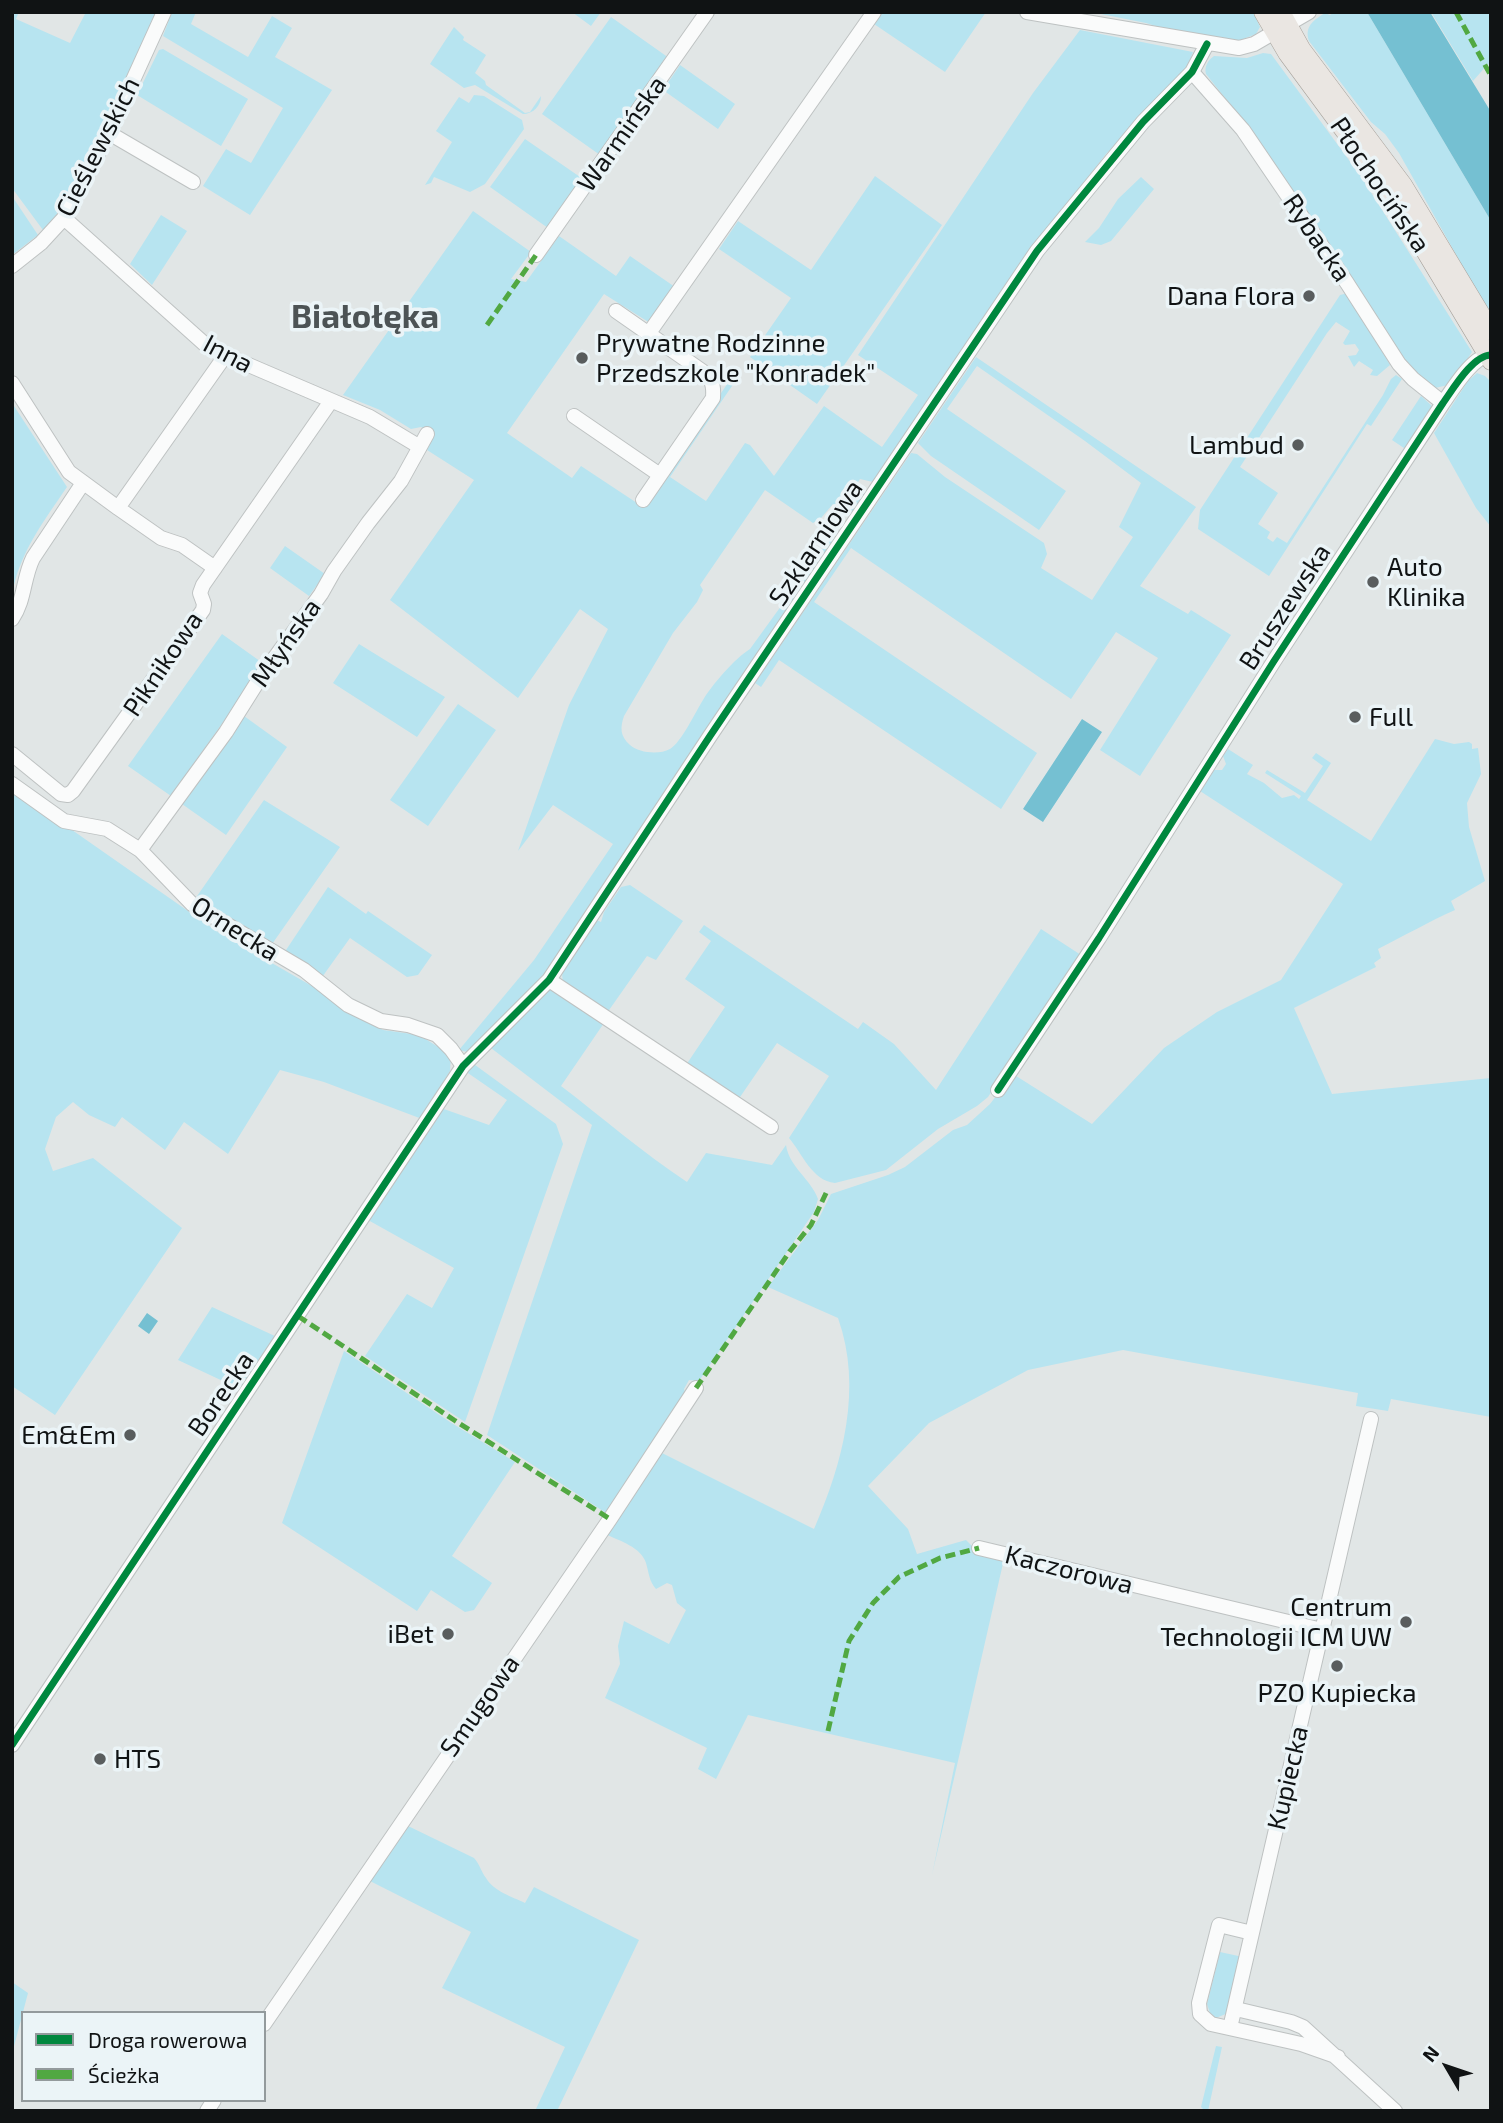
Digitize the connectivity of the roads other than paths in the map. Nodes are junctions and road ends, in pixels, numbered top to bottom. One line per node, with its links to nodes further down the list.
1 (164, 12): 10 (street, Cieślewskich)
2 (707, 12): 13 (street, Warmińska)
3 (874, 12): 17 (street)
4 (1027, 12): 8 (street)
5 (1263, 12): 7 (main road, Płochocińska)
6 (1309, 12): 7 (street)
7 (1281, 23): 8 (street); 16 (main road, Płochocińska); 19 (main road, Płochocińska)
8 (1207, 44): 9 (street, Szklarniowa)
9 (1192, 72): 22 (street, Rybacka); 34 (street, Szklarniowa)
10 (110, 133): 11 (street); 12 (street, Cieślewskich)
11 (193, 182)
12 (64, 218): 14 (street, Cieślewskich); 18 (street, Inna)
13 (536, 255)
14 (12, 266)
15 (616, 311): 17 (street)
16 (1491, 331)
17 (649, 333): 25 (street)
18 (225, 356): 21 (street, Inna); 28 (street)
19 (1486, 361): 22 (street, Bruszewska)
20 (12, 383): 26 (street)
21 (331, 401): 24 (street, Inna); 29 (street, Piknikowa)
22 (1443, 403): 36 (street, Bruszewska)
23 (574, 416): 25 (street)
24 (423, 440): 33 (street, Młyńska)
25 (660, 475): 27 (street)
26 (83, 483): 28 (street); 30 (street)
27 (643, 500)
28 (118, 508): 29 (street)
29 (215, 568): 31 (street, Piknikowa)
30 (12, 619)
31 (12, 754)
32 (12, 784): 33 (street, Ornecka)
33 (140, 850): 35 (street, Ornecka)
34 (549, 980): 35 (street, Szklarniowa); 37 (street)
35 (463, 1066): 42 (street, Borecka)
36 (998, 1090)
37 (771, 1127)
38 (696, 1388): 45 (street, Smugowa)
39 (1371, 1419): 41 (street, Kupiecka)
40 (979, 1548): 41 (street, Kaczorowa)
41 (1322, 1630): 43 (street, Kupiecka)
42 (12, 1745)
43 (1252, 1933): 44 (street, Kupiecka); 46 (street)
44 (1236, 2008): 46 (street, Kupiecka); 47 (street)
45 (266, 2021)
46 (1230, 2028): 47 (street)
47 (1338, 2057): 48 (street)
48 (1395, 2111)

